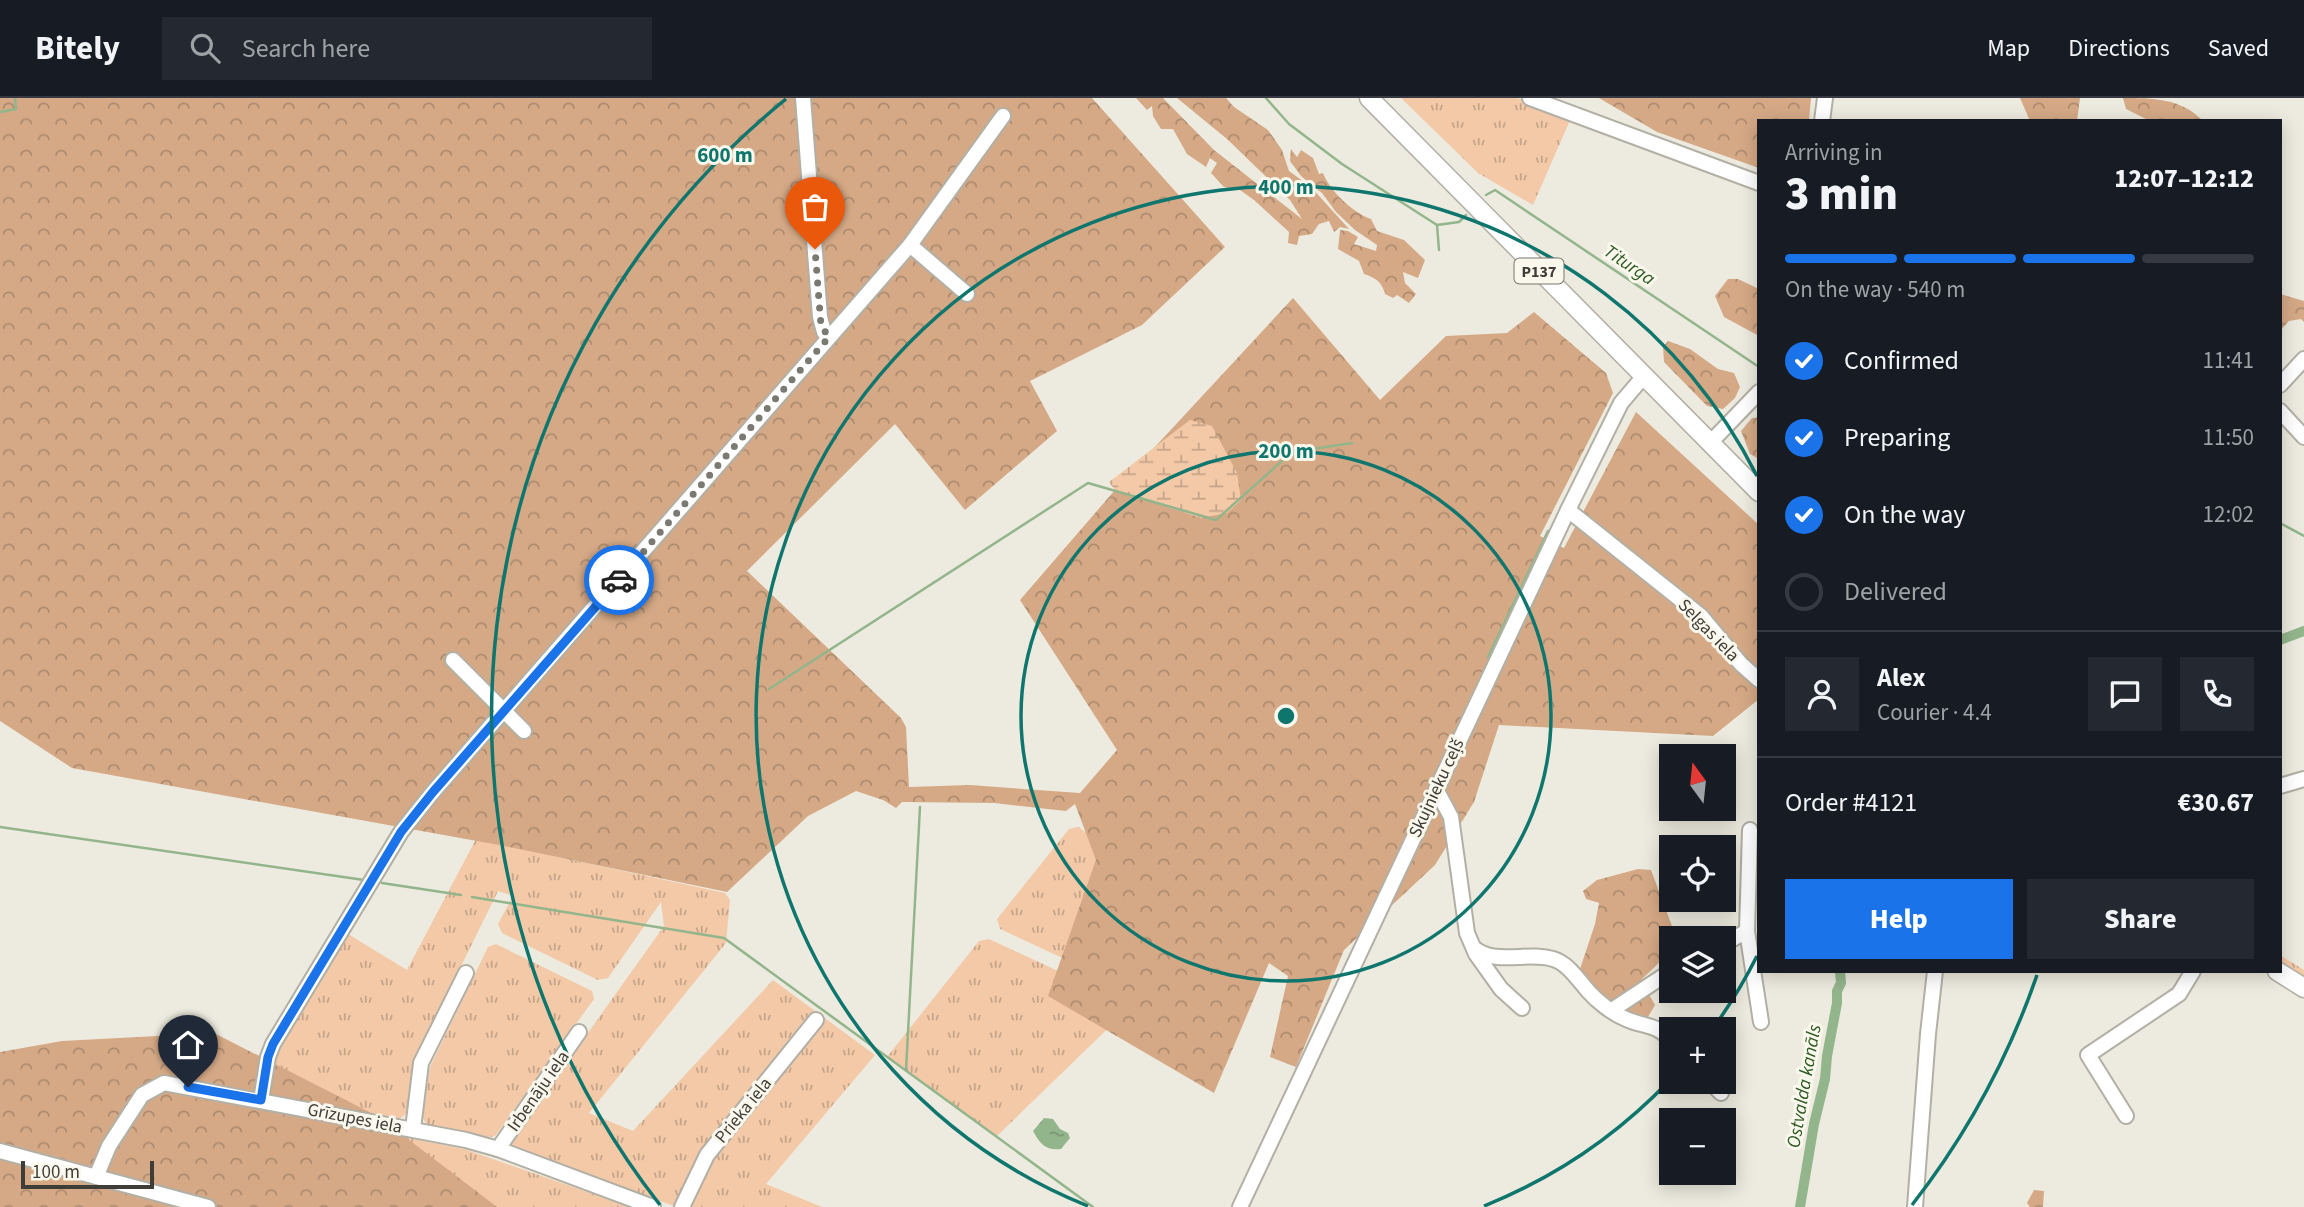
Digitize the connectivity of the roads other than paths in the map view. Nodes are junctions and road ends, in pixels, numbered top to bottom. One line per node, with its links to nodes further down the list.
1 (803, 98): 10 (street)
2 (1369, 98): 12 (main road, P137)
3 (1530, 98): 7 (street)
4 (1825, 98): 6 (street)
5 (1003, 116): 8 (street)
6 (1822, 119)
7 (1757, 182)
8 (910, 246): 9 (street); 10 (street)
9 (967, 294)
10 (829, 337): 22 (street)
11 (2304, 359): 13 (street)
12 (1644, 376): 17 (main road, P137); 19 (street, Skujnieku ceļš)
13 (2282, 383)
14 (1757, 395): 17 (street)
15 (2282, 413): 16 (street)
16 (2304, 437)
17 (1710, 443): 18 (main road, P137)
18 (1757, 490)
19 (1568, 510): 21 (street, Selgas iela); 26 (street, Skujnieku ceļš)
20 (453, 660): 22 (street)
21 (1757, 678)
22 (505, 711): 23 (street); 43 (street)
23 (524, 731)
24 (2304, 779): 25 (street)
25 (2282, 785)
26 (1436, 789): 30 (street); 52 (street, Skujnieku ceļš)
27 (1750, 830): 28 (street)
28 (1747, 931): 29 (street); 40 (street)
29 (1736, 937)
30 (1473, 947): 37 (street); 38 (street)
31 (466, 973): 45 (street)
32 (1935, 973): 53 (street)
33 (2192, 973): 44 (street)
34 (2280, 973): 36 (main road)
35 (1659, 979): 38 (street)
36 (2304, 988)
37 (1522, 1008)
38 (1612, 1010): 41 (street)
39 (816, 1020): 51 (street, Prieka iela)
40 (1760, 1023)
41 (1659, 1030)
42 (579, 1032): 46 (street, Irbenāju iela)
43 (261, 1100): 45 (street, Grīzupes iela); 48 (street, Grīzupes iela)
44 (2126, 1116)
45 (413, 1129): 46 (street, Grīzupes iela)
46 (498, 1149): 50 (street, Grīzupes iela)
47 (0, 1151): 48 (street)
48 (96, 1177): 49 (street)
49 (208, 1207)
50 (653, 1207)
51 (682, 1207)
52 (1240, 1207)
53 (1915, 1207)

